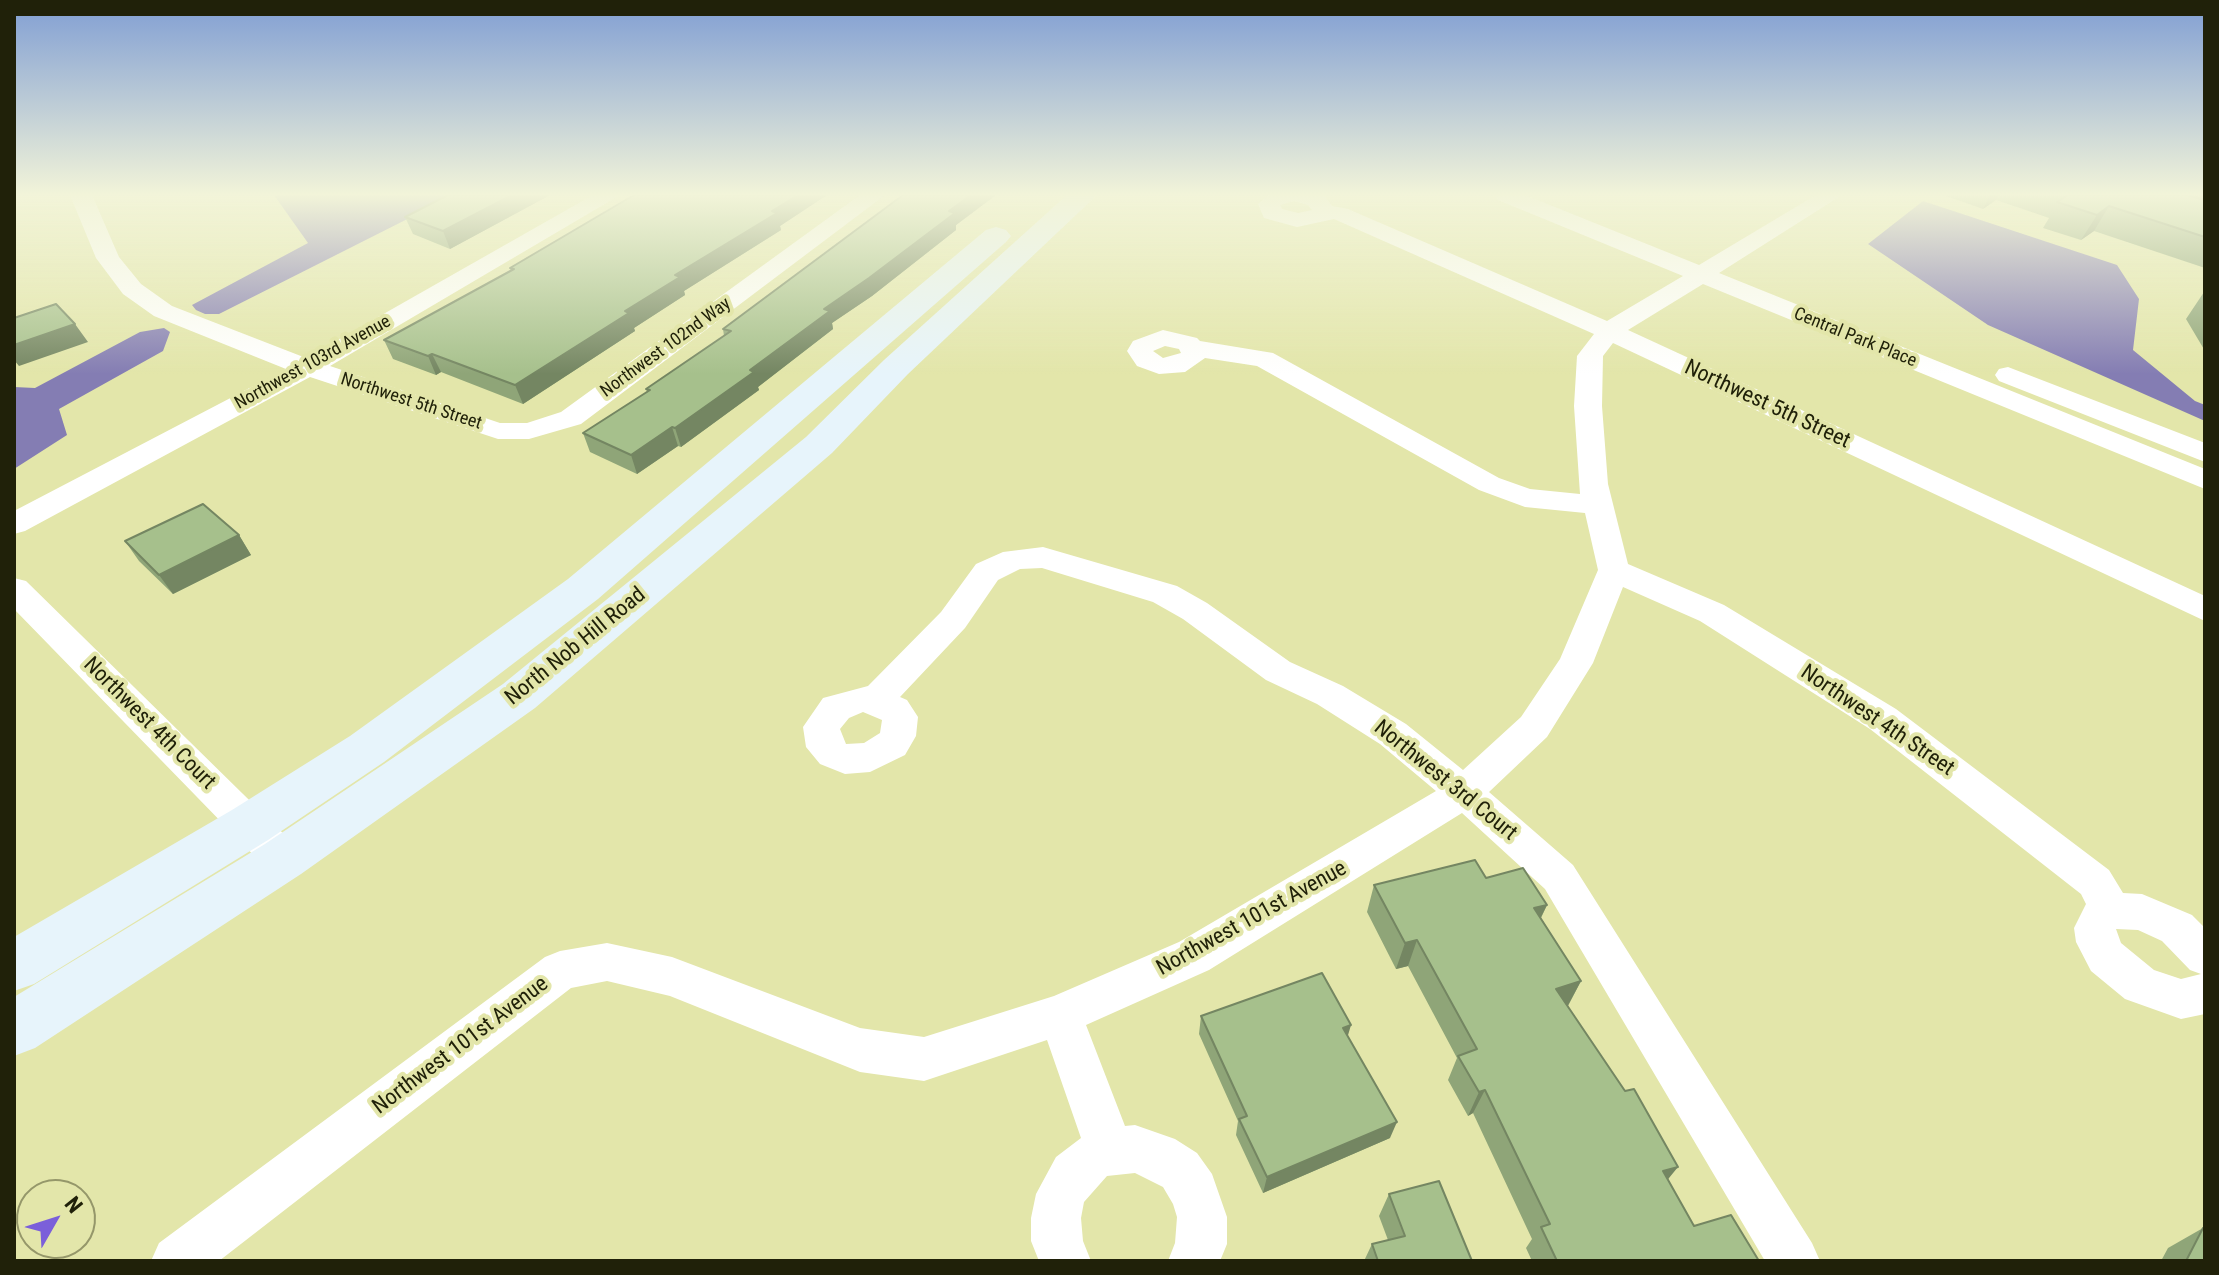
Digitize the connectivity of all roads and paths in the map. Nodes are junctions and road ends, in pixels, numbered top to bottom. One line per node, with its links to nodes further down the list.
1 (106, 254): 13 (street, Northwest 5th Street)
2 (505, 254): 13 (street, Northwest 103rd Avenue)
3 (793, 254): 14 (street, Northwest 102nd Way)
4 (974, 254): 24 (main road, North Nob Hill Road)
5 (1018, 254): 25 (main road, North Nob Hill Road)
6 (1433, 254): 11 (street, Northwest 5th Street)
7 (1672, 254): 10 (street, Central Park Place)
8 (1681, 254): 10 (street, Central Park Place)
9 (1736, 254): 10 (street)
10 (1713, 269): 11 (street); 15 (street, Central Park Place); 16 (street, Central Park Place)
11 (1609, 331): 17 (street); 21 (street, Northwest 5th Street)
12 (1192, 348): 17 (street)
13 (308, 368): 14 (street, Northwest 5th Street); 18 (street, Northwest 103rd Avenue)
14 (529, 431)
15 (2205, 453)
16 (2205, 480)
17 (1598, 505): 19 (street)
18 (14, 524)
19 (1614, 570): 23 (street, Northwest 101st Avenue); 26 (street, Northwest 4th Street)
20 (14, 589): 24 (street, Northwest 4th Court)
21 (2205, 610)
22 (876, 700): 23 (street, Northwest 3rd Court)
23 (1464, 792): 30 (street, Northwest 101st Avenue); 36 (street, Northwest 3rd Court)
24 (250, 825): 25 (street, Northwest 4th Court); 28 (main road, North Nob Hill Road)
25 (283, 859): 31 (main road, North Nob Hill Road)
26 (2111, 911): 27 (street); 29 (street)
27 (2205, 956)
28 (14, 966)
29 (2205, 992)
30 (1060, 1015): 32 (street); 33 (street, Northwest 101st Avenue)
31 (14, 1029)
32 (1110, 1151): 34 (street); 35 (street)
33 (177, 1261)
34 (1065, 1261)
35 (1194, 1261)
36 (1794, 1261)

